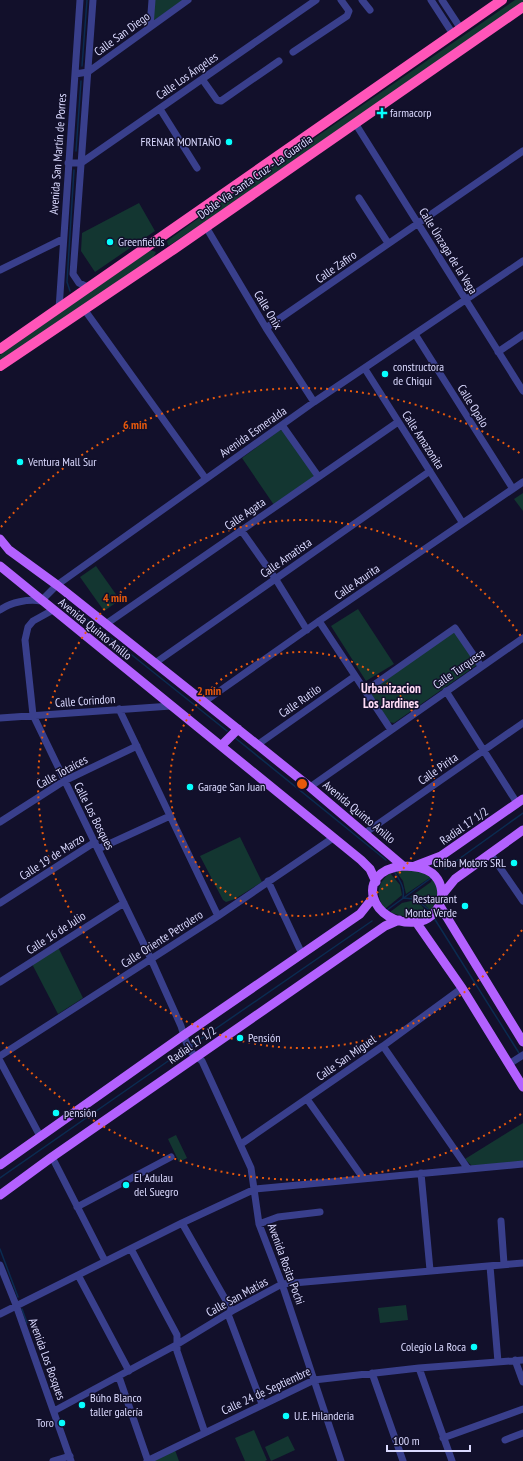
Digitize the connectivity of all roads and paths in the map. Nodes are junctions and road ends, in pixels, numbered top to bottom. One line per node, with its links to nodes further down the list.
1 (80, 0): 18 (street, Avenida San Martín de Porres)
2 (93, 0): 17 (street, Avenida San Martín de Porres)
3 (152, 0): 13 (street)
4 (188, 0): 13 (street, Calle San Diego)
5 (316, 0): 19 (street, Calle Los Ángeles)
6 (341, 0): 15 (street)
7 (362, 0): 12 (street)
8 (431, 0): 14 (street)
9 (442, 0): 14 (street)
10 (502, 0): 14 (highway, Doble Vía Santa Cruz - La Guardia)
11 (523, 7): 21 (highway, Doble Vía Santa Cruz - La Guardia)
12 (370, 10)
13 (150, 27): 17 (street, Calle San Diego)
14 (457, 32): 29 (highway, Doble Vía Santa Cruz - La Guardia)
15 (293, 52)
16 (279, 61): 19 (street)
17 (88, 72): 18 (street); 24 (street, Avenida San Martín de Porres)
18 (75, 74): 23 (street, Avenida San Martín de Porres)
19 (202, 79): 20 (street, Calle Los Ángeles)
20 (160, 109): 24 (street, Calle Los Ángeles); 25 (street)
21 (354, 123): 27 (street, Calle Únzaga de la Vega); 28 (highway, Doble Vía Santa Cruz - La Guardia)
22 (523, 150): 27 (street, Calle Zafiro)
23 (68, 162): 24 (street); 30 (street, Avenida San Martín de Porres)
24 (81, 163): 37 (street, Avenida San Martín de Porres)
25 (197, 168)
26 (359, 198): 31 (street)
27 (418, 223): 31 (street, Calle Zafiro); 38 (street, Calle Únzaga de la Vega)
28 (206, 227): 33 (highway, Doble Vía Santa Cruz - La Guardia); 41 (street, Calle Onix)
29 (168, 234): 32 (highway, Doble Vía Santa Cruz - La Guardia); 33 (highway)
30 (63, 239): 36 (street); 39 (street, Avenida San Martín de Porres)
31 (388, 243): 41 (street, Calle Zafiro)
32 (149, 247): 34 (highway); 37 (highway, Doble Vía Santa Cruz - La Guardia)
33 (174, 249): 34 (highway, Doble Vía Santa Cruz - La Guardia)
34 (156, 261): 40 (highway, Doble Vía Santa Cruz - La Guardia)
35 (523, 261): 38 (street, Avenida Esmeralda)
36 (0, 270)
37 (90, 288): 39 (highway, Doble Vía Santa Cruz - La Guardia)
38 (465, 300): 42 (street, Avenida Esmeralda); 45 (street, Calle Únzaga de la Vega)
39 (59, 309): 44 (highway, Doble Vía Santa Cruz - La Guardia)
40 (84, 309): 46 (highway, Doble Vía Santa Cruz - La Guardia); 54 (street)
41 (266, 328): 49 (street, Calle Onix)
42 (415, 334): 47 (street, Avenida Esmeralda); 56 (street, Calle Opalo)
43 (523, 334): 45 (street)
44 (0, 349)
45 (498, 352): 48 (street, Calle Únzaga de la Vega)
46 (0, 366)
47 (365, 369): 49 (street, Avenida Esmeralda); 50 (street, Calle Amazonita)
48 (523, 391)
49 (314, 402): 51 (street, Avenida Esmeralda)
50 (398, 422): 52 (street, Calle Amazonita); 53 (street, Calle Agata)
51 (282, 425): 53 (street); 54 (street, Avenida Esmeralda)
52 (430, 471): 57 (street, Calle Amazonita); 61 (street, Calle Amatista)
53 (318, 476): 58 (street, Calle Agata)
54 (206, 479): 62 (street, Avenida Esmeralda)
55 (523, 482): 56 (street, Calle Azurita)
56 (513, 489): 57 (street, Calle Azurita)
57 (462, 522): 66 (street, Calle Azurita)
58 (241, 530): 61 (street); 67 (street, Calle Agata)
59 (0, 539): 62 (main road, Avenida Quinto Anillo)
60 (0, 566): 63 (main road, Avenida Quinto Anillo)
61 (275, 578): 68 (street); 70 (street, Calle Amatista)
62 (56, 585): 63 (street); 67 (main road, Avenida Quinto Anillo)
63 (41, 601): 64 (street); 65 (main road, Avenida Quinto Anillo)
64 (0, 610)
65 (53, 610): 76 (main road, Avenida Quinto Anillo); 78 (street, Calle Los Bosques)
66 (319, 621): 68 (street, Calle Azurita); 72 (street)
67 (106, 624): 70 (main road, Avenida Quinto Anillo)
68 (307, 630): 75 (street, Calle Azurita)
69 (523, 638): 71 (street, Calle Turquesa)
70 (155, 663): 75 (main road, Avenida Quinto Anillo)
71 (481, 666): 73 (street); 74 (street, Calle Turquesa)
72 (356, 676): 73 (street); 83 (street, Calle Rutilo)
73 (365, 691): 82 (street)
74 (446, 691): 82 (street, Calle Turquesa); 86 (street)
75 (204, 702): 81 (main road, Avenida Quinto Anillo)
76 (171, 706): 77 (street, Calle Corindon); 85 (main road, Avenida Quinto Anillo)
77 (119, 709): 78 (street, Calle Corindon); 84 (street)
78 (33, 715): 79 (street, Calle Corindon); 87 (street, Calle Los Bosques)
79 (0, 718)
80 (523, 723): 86 (street, Calle Pirita)
81 (238, 730): 83 (main road, Avenida Quinto Anillo); 85 (main road)
82 (391, 730): 88 (street, Calle Turquesa)
83 (257, 745): 88 (main road, Avenida Quinto Anillo)
84 (137, 746): 87 (street, Calle Totaíces); 90 (street)
85 (221, 746): 94 (main road, Avenida Quinto Anillo)
86 (484, 750): 89 (street); 93 (street, Calle Pirita)
87 (64, 781): 91 (street, Calle Totaíces); 95 (street, Calle Los Bosques)
88 (310, 787): 93 (main road, Avenida Quinto Anillo)
89 (522, 800): 98 (main road, Radial 17 1/2)
90 (170, 816): 95 (street, Calle 19 de Marzo); 107 (street)
91 (0, 822)
92 (523, 830): 96 (main road)
93 (365, 833): 97 (main road, Avenida Quinto Anillo)
94 (333, 838): 99 (street, Calle Oriente Petrolero); 100 (main road, Avenida Quinto Anillo)
95 (97, 845): 104 (street, Calle 19 de Marzo); 105 (street, Calle Los Bosques)
96 (490, 853): 101 (main road); 103 (street)
97 (403, 866): 98 (main road); 100 (main road)
98 (416, 866): 101 (main road)
99 (268, 881): 107 (street, Calle Oriente Petrolero); 110 (street)
100 (376, 882): 102 (main road)
101 (442, 895): 106 (main road)
102 (372, 899): 108 (main road); 110 (main road, Radial 17 1/2)
103 (523, 901)
104 (0, 903)
105 (124, 903): 111 (street, Calle Los Bosques); 112 (street, Calle 16 de Julio)
106 (440, 906): 109 (main road); 115 (main road)
107 (218, 916): 111 (street, Calle Oriente Petrolero)
108 (399, 920): 109 (main road); 119 (main road, Radial 17 1/2)
109 (416, 922): 113 (main road)
110 (302, 954): 114 (main road, Radial 17 1/2)
111 (151, 959): 114 (street, Calle Los Bosques); 118 (street, Calle Oriente Petrolero)
112 (0, 982)
113 (462, 988): 116 (street, Calle San Miguel); 121 (main road)
114 (184, 1035): 119 (street, Calle Los Bosques); 124 (main road, Radial 17 1/2)
115 (523, 1042)
116 (383, 1046): 123 (street, Calle San Miguel); 130 (street)
117 (523, 1055): 121 (street)
118 (0, 1056)
119 (197, 1056): 125 (street, Avenida Rosita Pochi); 126 (main road, Radial 17 1/2)
120 (0, 1061): 124 (street)
121 (509, 1064): 122 (main road)
122 (523, 1087)
123 (307, 1099): 125 (street, Calle San Miguel); 132 (street)
124 (40, 1136): 129 (main road, Radial 17 1/2)
125 (241, 1144): 133 (street, Avenida Rosita Pochi)
126 (52, 1157): 134 (main road, Radial 17 1/2); 135 (street)
127 (171, 1157): 135 (street)
128 (523, 1164): 130 (street)
129 (0, 1165)
130 (468, 1169): 131 (street)
131 (421, 1173): 132 (street); 146 (street)
132 (363, 1178): 133 (street)
133 (255, 1189): 138 (street); 139 (street, Avenida Rosita Pochi)
134 (0, 1195)
135 (77, 1207): 141 (street)
136 (320, 1212): 139 (street)
137 (501, 1221): 143 (street)
138 (182, 1223): 140 (street); 150 (street)
139 (259, 1224): 148 (street, Avenida Rosita Pochi)
140 (131, 1249): 141 (street); 152 (street)
141 (105, 1261): 147 (street)
142 (523, 1263): 143 (street, Calle San Matías)
143 (504, 1264): 145 (street, Calle San Matías)
144 (0, 1265): 149 (street, Avenida Los Bosques)
145 (490, 1266): 146 (street, Calle San Matías); 154 (street)
146 (430, 1270): 148 (street, Calle San Matías)
147 (78, 1275): 149 (street); 156 (street)
148 (282, 1284): 150 (street, Calle San Matías); 159 (street, Avenida Rosita Pochi)
149 (16, 1305): 151 (street); 163 (street, Avenida Los Bosques)
150 (230, 1313): 152 (street, Calle San Matías); 161 (street)
151 (0, 1314)
152 (176, 1345): 156 (street, Calle San Matías); 164 (street)
153 (519, 1360): 154 (street, Calle 24 de Septiembre); 160 (street)
154 (498, 1362): 155 (street, Calle 24 de Septiembre)
155 (419, 1368): 157 (street, Calle 24 de Septiembre); 166 (street)
156 (129, 1370): 158 (street, Calle San Matías)
157 (372, 1373): 159 (street, Calle 24 de Septiembre); 172 (street)
158 (119, 1377): 163 (street, Calle San Matías); 170 (street)
159 (314, 1380): 161 (street, Calle 24 de Septiembre); 171 (street, Avenida Rosita Pochi)
160 (523, 1382)
161 (262, 1404): 164 (street, Calle 24 de Septiembre)
162 (523, 1409): 166 (street)
163 (54, 1411): 168 (street, Avenida Los Bosques)
164 (205, 1433): 170 (street, Calle 24 de Septiembre)
165 (523, 1433): 167 (street)
166 (443, 1438): 173 (street)
167 (505, 1440)
168 (70, 1459): 169 (street)
169 (54, 1461)
170 (147, 1461)
171 (342, 1461)
172 (403, 1461)
173 (452, 1461)

